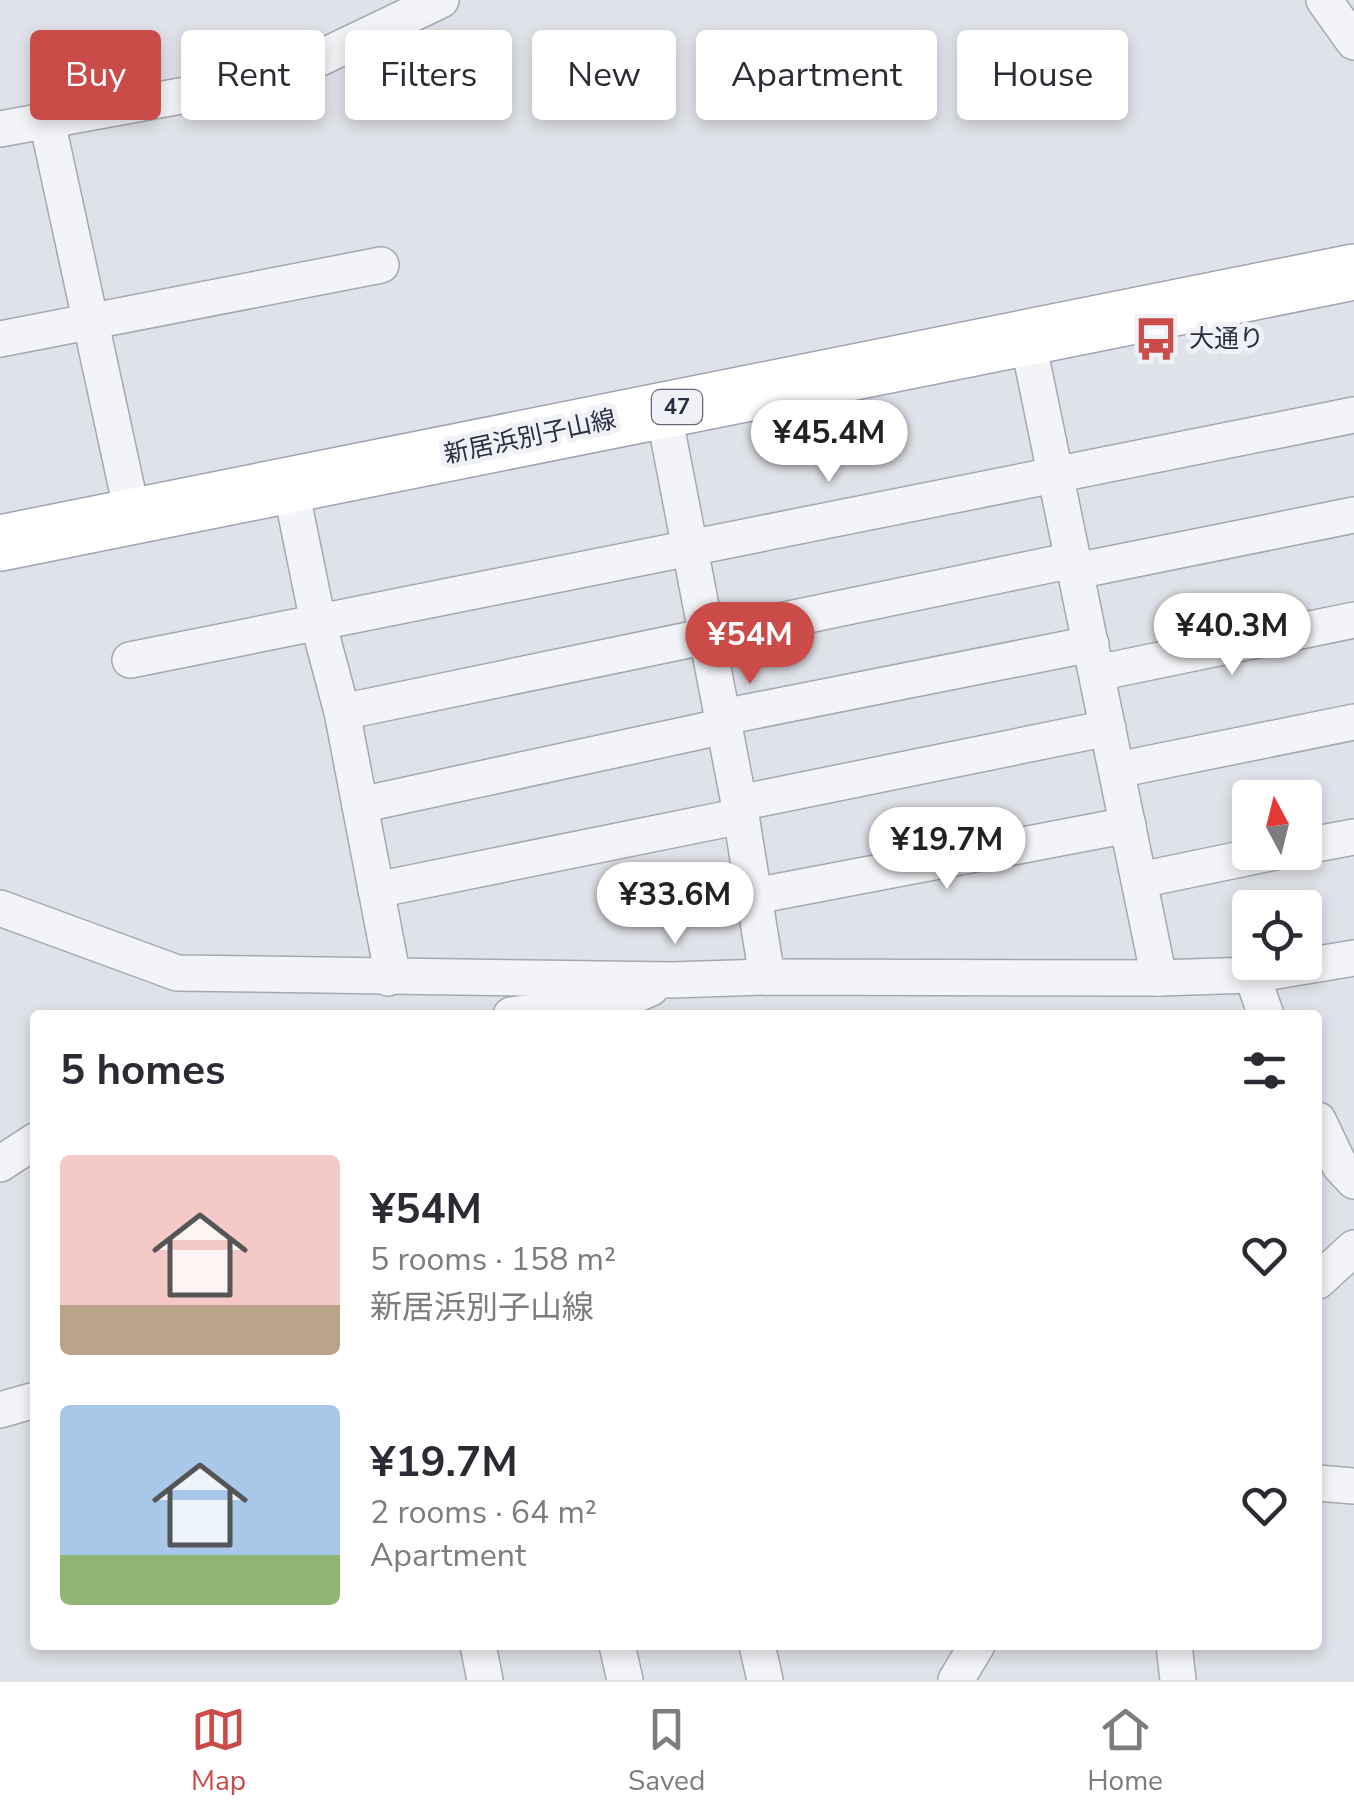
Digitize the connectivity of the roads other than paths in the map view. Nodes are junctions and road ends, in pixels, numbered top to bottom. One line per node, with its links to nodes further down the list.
1 (441, 0): 4 (street)
2 (1324, 0): 3 (street)
3 (1354, 42)
4 (46, 121): 5 (street); 8 (street)
5 (0, 129)
6 (381, 265): 8 (street)
7 (1354, 272): 9 (main road, 新居浜別子山線 / 47)
8 (90, 320): 10 (street); 16 (street)
9 (1027, 337): 11 (main road, 新居浜別子山線 / 47); 13 (street)
10 (0, 338)
11 (664, 409): 14 (main road, 新居浜別子山線 / 47); 18 (street)
12 (1354, 415): 13 (street)
13 (1056, 474): 18 (street); 19 (street)
14 (290, 486): 16 (main road, 新居浜別子山線 / 47); 21 (street)
15 (1354, 515): 19 (street)
16 (133, 517): 17 (main road, 新居浜別子山線 / 47)
17 (0, 543)
18 (691, 546): 21 (street); 22 (street)
19 (1074, 566): 22 (street); 23 (street)
20 (1354, 620): 23 (street)
21 (318, 622): 24 (street); 25 (street)
22 (708, 636): 25 (street); 26 (street)
23 (1094, 658): 26 (street); 28 (street)
24 (130, 660)
25 (342, 712): 30 (street)
26 (724, 721): 30 (street); 31 (street)
27 (1354, 722): 29 (street)
28 (1108, 728): 29 (street); 31 (street)
29 (1117, 770): 32 (street)
30 (360, 805): 37 (street)
31 (740, 810): 37 (street); 38 (street)
32 (1128, 824): 36 (street); 38 (street)
33 (1354, 836): 34 (street)
34 (1322, 843)
35 (1232, 861): 36 (street)
36 (1140, 880): 45 (street)
37 (376, 890): 44 (street)
38 (754, 896): 43 (street)
39 (0, 908): 44 (street)
40 (1354, 958): 41 (street)
41 (1322, 963)
42 (1232, 976): 45 (street)
43 (767, 977): 45 (street); 46 (street)
44 (388, 978): 46 (street)
45 (1159, 978)
46 (672, 980): 48 (street)
47 (1254, 980): 49 (street)
48 (555, 1010)
49 (1264, 1010)
50 (1322, 1130): 53 (street)
51 (30, 1144): 52 (street)
52 (0, 1164)
53 (1337, 1169)
54 (1354, 1248): 55 (street)
55 (1322, 1277)
56 (30, 1401): 57 (street)
57 (0, 1410)
58 (1322, 1483): 59 (street)
59 (1354, 1486)
60 (479, 1650): 65 (street)
61 (618, 1650): 66 (street)
62 (758, 1650): 67 (street)
63 (974, 1650): 68 (street)
64 (1175, 1650): 69 (street)
65 (485, 1680)
66 (625, 1680)
67 (765, 1680)
68 (956, 1680)
69 (1178, 1680)

